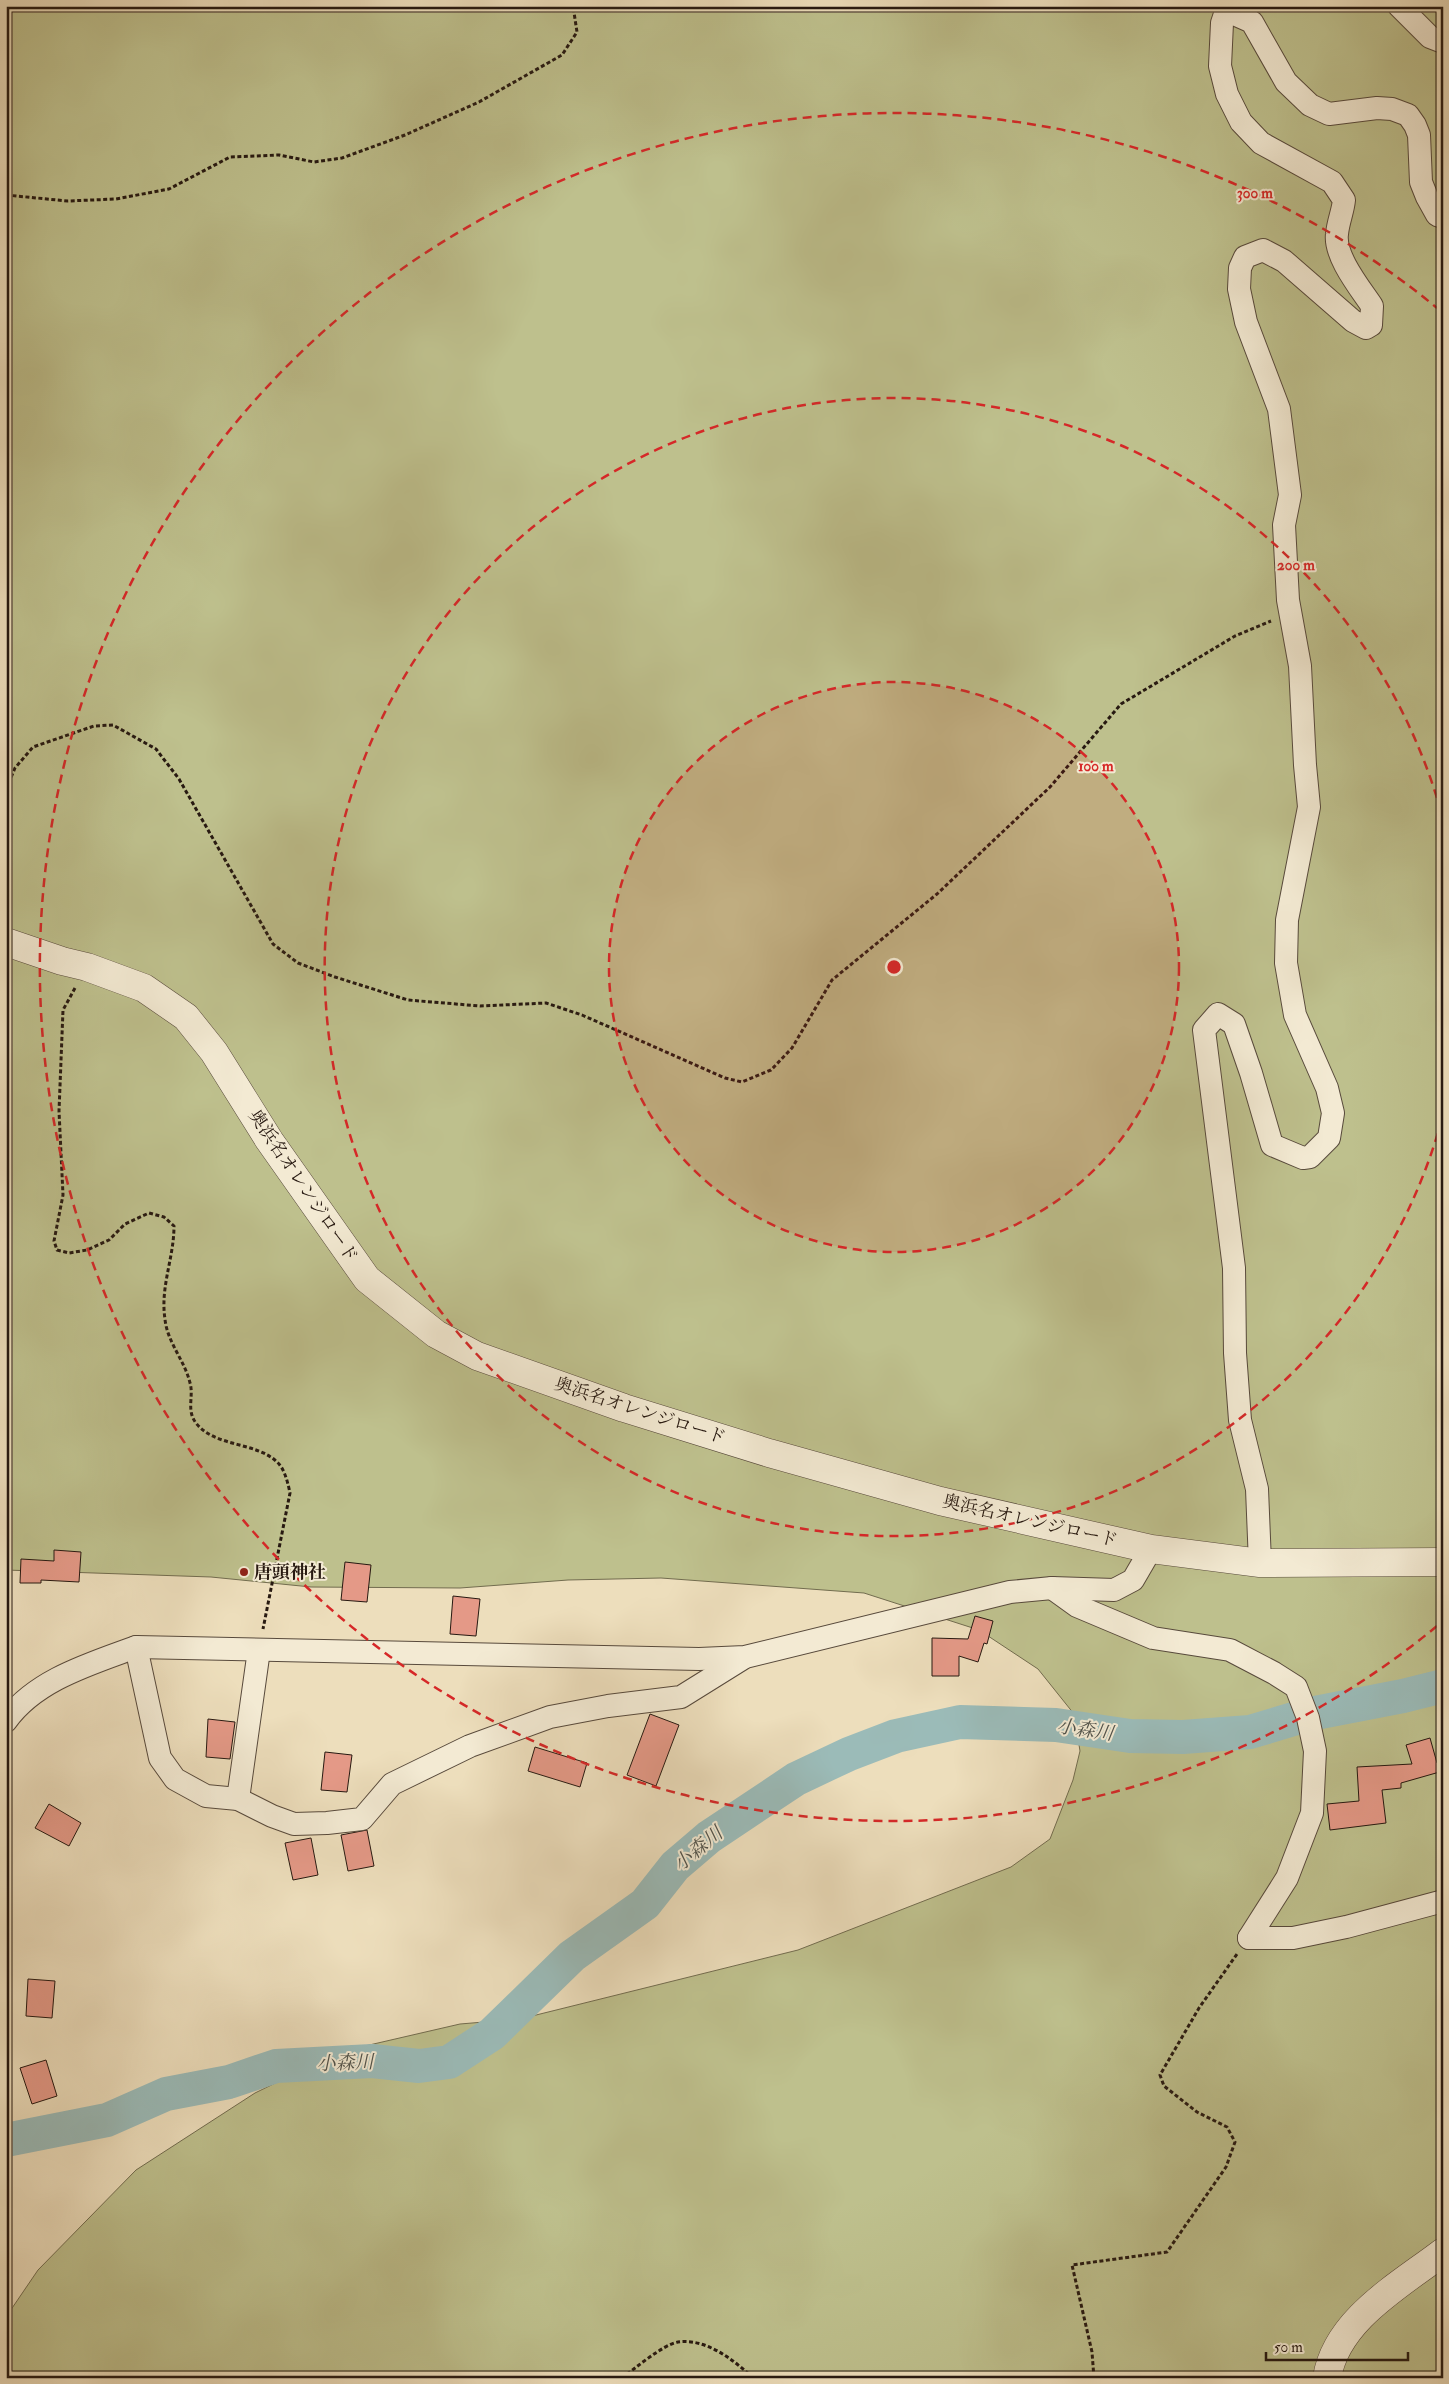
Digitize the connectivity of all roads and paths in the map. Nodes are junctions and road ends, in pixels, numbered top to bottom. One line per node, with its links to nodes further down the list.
1 (573, 6): 4 (path)
2 (1399, 6): 3 (street)
3 (1443, 42)
4 (6, 195)
5 (1443, 217): 6 (street)
6 (1290, 614): 7 (path); 12 (street)
7 (6, 789)
8 (6, 942): 9 (street, 奥浜名オレンジロード)
9 (87, 967): 10 (street, 奥浜名オレンジロード); 15 (path)
10 (1151, 1549): 12 (street, 奥浜名オレンジロード); 13 (street)
11 (1443, 1562): 12 (street, 奥浜名オレンジロード)
12 (1260, 1563)
13 (1052, 1588): 16 (street); 20 (street)
14 (136, 1647): 15 (street); 17 (street); 18 (street)
15 (259, 1650): 16 (street); 18 (street)
16 (745, 1657): 18 (street)
17 (9, 1713)
18 (238, 1799)
19 (1443, 1901): 20 (street)
20 (1249, 1938): 24 (path)
21 (1443, 2252): 25 (street)
22 (622, 2378): 23 (path)
23 (753, 2378)
24 (1094, 2378)
25 (1327, 2378)

